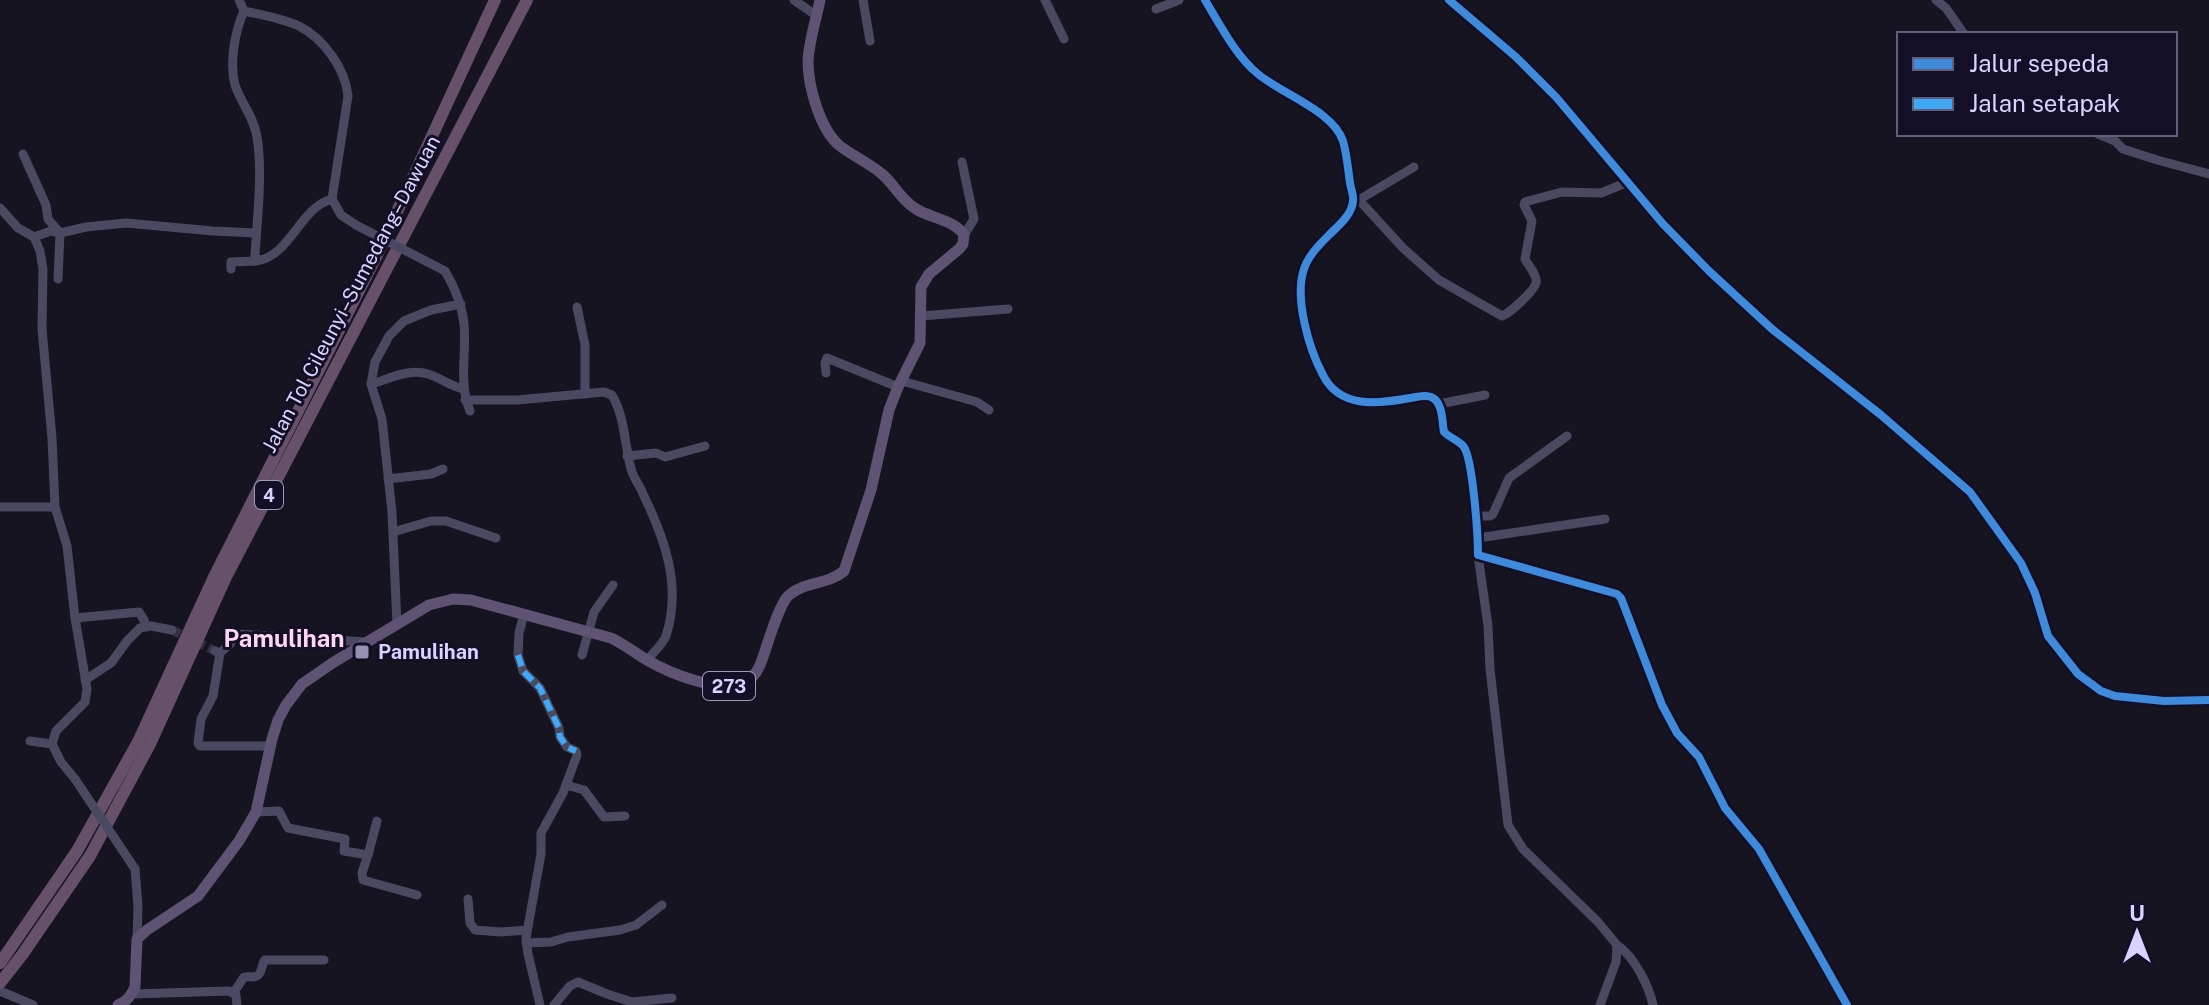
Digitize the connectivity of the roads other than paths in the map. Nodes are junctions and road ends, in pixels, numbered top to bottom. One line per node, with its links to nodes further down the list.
1 (239, 0): 13 (street)
2 (495, 0): 88 (highway, Jalan Tol Cileunyi–Sumedang–Dawuan / 4)
3 (527, 0): 89 (highway, Jalan Tol Cileunyi–Sumedang–Dawuan / 4)
4 (794, 0): 14 (street)
5 (820, 0): 14 (main road)
6 (863, 0): 17 (street)
7 (1179, 0): 12 (street)
8 (1205, 0): 25 (street)
9 (1449, 0): 23 (street)
10 (1936, 0): 15 (street)
11 (1047, 1): 16 (street)
12 (1156, 9)
13 (244, 11): 24 (street); 28 (street)
14 (817, 16): 29 (main road)
15 (1963, 32)
16 (1064, 39)
17 (870, 41)
18 (2103, 136): 22 (street)
19 (23, 154): 27 (street)
20 (962, 162): 29 (street)
21 (1414, 167): 25 (street)
22 (2209, 174)
23 (1628, 182): 25 (street); 71 (street)
24 (332, 199): 31 (street); 34 (street, bridge)
25 (1356, 201): 44 (street)
26 (0, 208): 30 (street)
27 (60, 233): 28 (street); 30 (street); 33 (street)
28 (256, 233): 31 (street)
29 (964, 235): 37 (main road, 273)
30 (34, 237): 53 (street)
31 (256, 261): 32 (street)
32 (231, 269)
33 (58, 279)
34 (461, 304): 39 (street); 42 (street)
35 (577, 307): 41 (street)
36 (1008, 309): 37 (street)
37 (921, 316): 40 (main road, 273)
38 (826, 373): 40 (street)
39 (371, 384): 42 (street); 51 (street)
40 (900, 384): 45 (street); 69 (main road, 273)
41 (585, 394): 42 (street); 49 (street)
42 (464, 395): 46 (street)
43 (1485, 395): 44 (street)
44 (1439, 404): 54 (street)
45 (989, 410)
46 (470, 411)
47 (1567, 436): 54 (street)
48 (705, 446): 49 (street)
49 (627, 456): 69 (street)
50 (443, 469): 51 (street)
51 (388, 479): 56 (street)
52 (0, 507): 53 (street)
53 (55, 507): 62 (street)
54 (1475, 516): 58 (street)
55 (1605, 519): 58 (street)
56 (393, 532): 57 (street); 63 (street)
57 (496, 538)
58 (1478, 538): 59 (street)
59 (1478, 555): 86 (street); 101 (street)
60 (613, 585): 66 (street)
61 (524, 614): 63 (main road, 273); 66 (main road, 273); 75 (street)
62 (75, 618): 64 (street); 70 (street)
63 (397, 625): 67 (main road, 273)
64 (145, 626): 65 (street); 70 (street)
65 (172, 630)
66 (589, 632): 68 (street); 69 (main road, 273)
67 (367, 642): 74 (main road, 273); 74 (street)
68 (582, 655)
69 (647, 660)
70 (85, 680): 73 (street)
71 (2209, 700)
72 (30, 741): 73 (street)
73 (52, 744): 84 (street, bridge)
74 (270, 746): 76 (main road, 273)
75 (566, 785): 77 (street); 83 (street)
76 (256, 812): 79 (street); 84 (main road, 273)
77 (625, 816)
78 (377, 821): 79 (street)
79 (368, 855): 80 (street)
80 (417, 895)
81 (468, 899): 83 (street)
82 (662, 905): 85 (street)
83 (527, 930): 85 (street)
84 (137, 939): 92 (main road)
85 (526, 943): 97 (street)
86 (1617, 945): 99 (street); 100 (street)
87 (324, 960): 91 (street)
88 (0, 963)
89 (0, 983)
90 (0, 991): 94 (street)
91 (234, 992): 92 (street); 96 (street)
92 (132, 994): 95 (main road)
93 (672, 998): 98 (street)
94 (33, 1005)
95 (118, 1005)
96 (237, 1005)
97 (540, 1005)
98 (554, 1005)
99 (1600, 1005)
100 (1653, 1005)
101 (1847, 1005)

